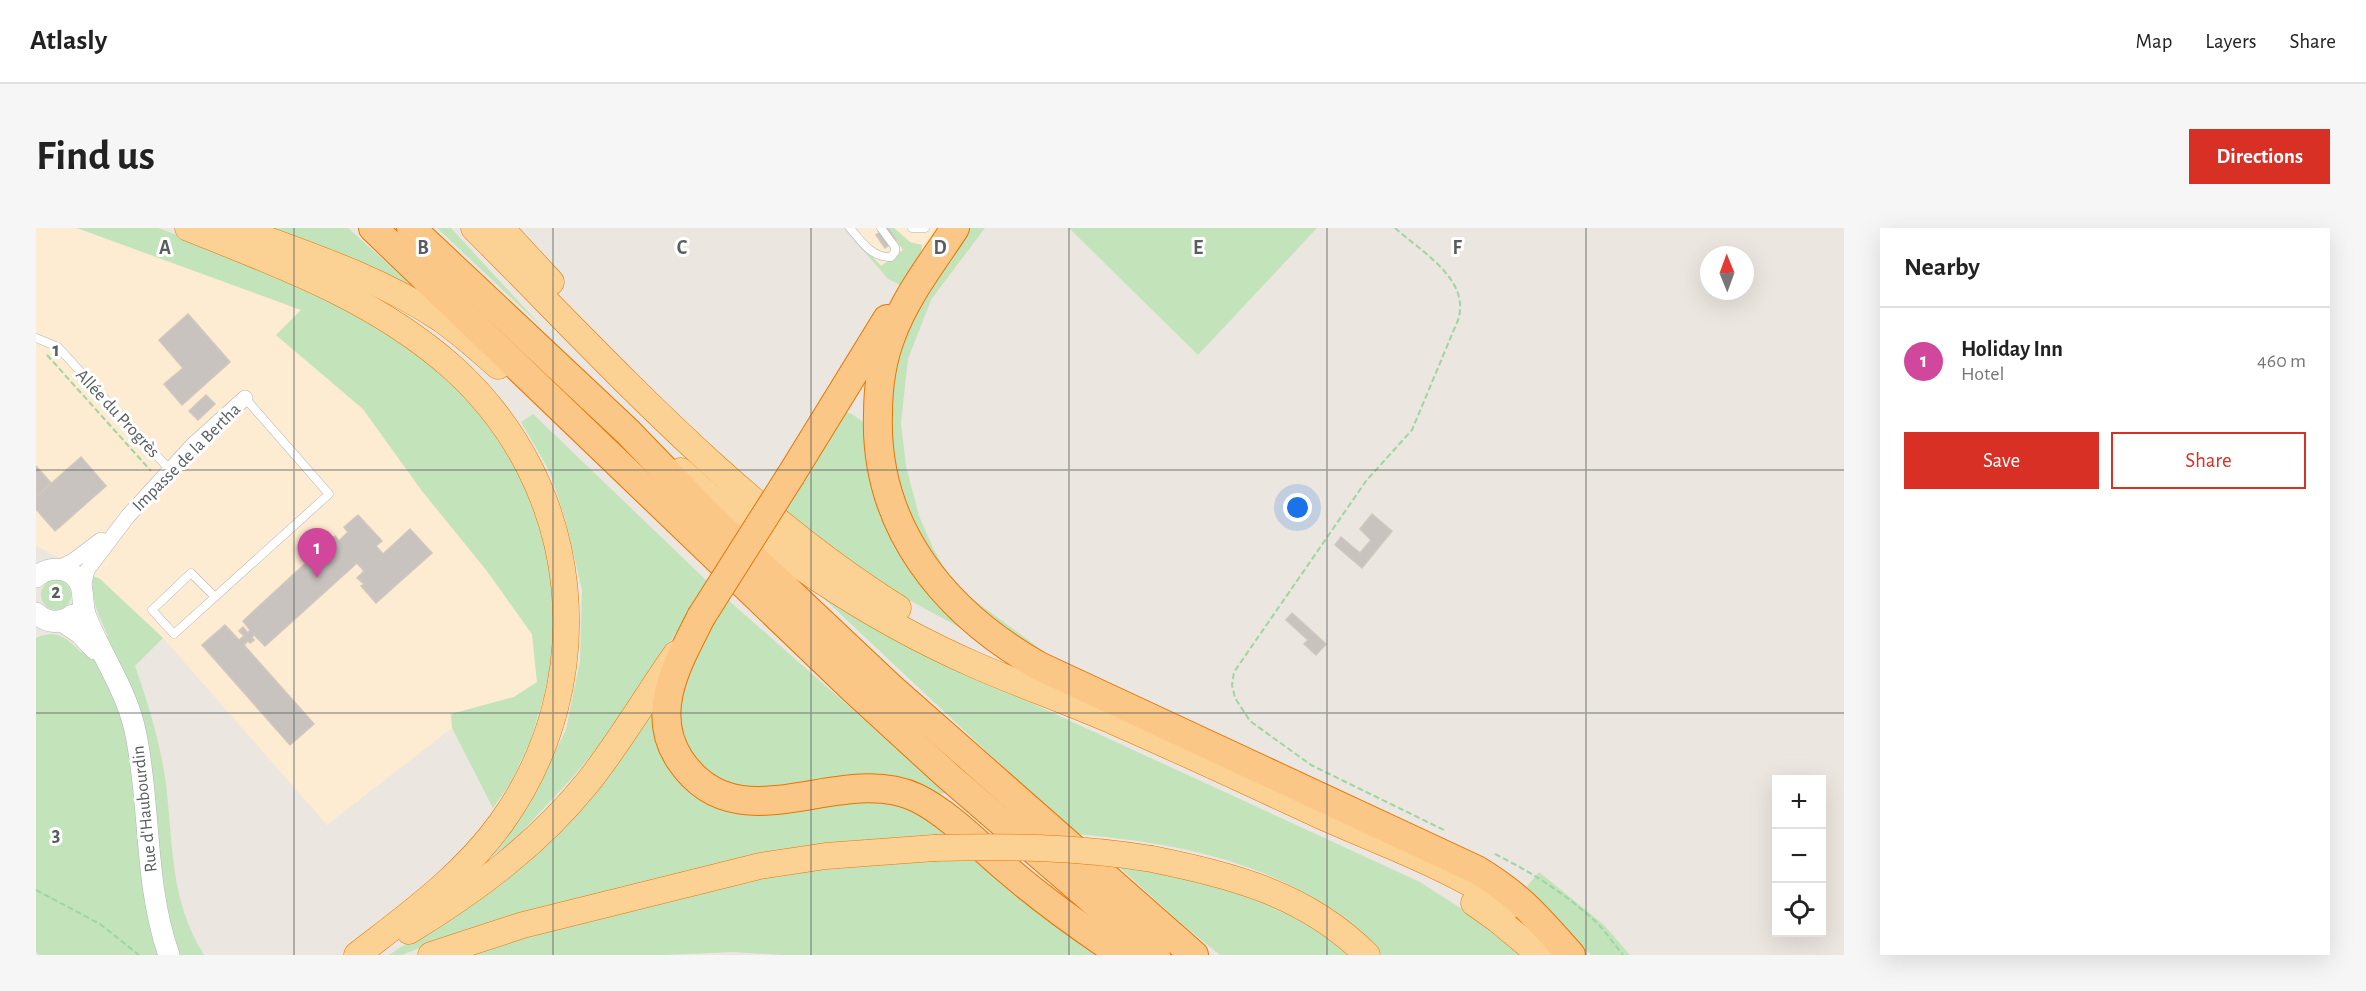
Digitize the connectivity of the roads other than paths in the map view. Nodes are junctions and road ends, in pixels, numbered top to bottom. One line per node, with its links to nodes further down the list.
1 (188, 228): 30 (highway)
2 (235, 228): 19 (highway)
3 (373, 228): 19 (highway)
4 (411, 228): 16 (highway)
5 (474, 228): 15 (highway)
6 (501, 228): 15 (highway)
7 (850, 228): 8 (lane)
8 (881, 228)
9 (912, 228): 10 (lane)
10 (925, 228)
11 (943, 228): 24 (highway, bridge)
12 (955, 228): 28 (highway)
13 (36, 338): 17 (lane, Allée du Progrès)
14 (245, 398): 17 (street, Impasse de la Bertha); 22 (lane)
15 (662, 415): 27 (highway)
16 (628, 432): 27 (highway); 35 (highway)
17 (166, 465): 18 (street, Impasse de la Bertha)
18 (128, 516): 20 (street, Impasse de la Bertha); 21 (street, Impasse de la Bertha)
19 (721, 561): 34 (highway)
20 (45, 569): 21 (main road)
21 (82, 596): 25 (main road); 26 (main road)
22 (215, 597): 22 (lane)
23 (36, 614): 25 (main road)
24 (701, 617): 31 (highway); 33 (highway)
25 (62, 621): 26 (main road)
26 (109, 666): 29 (main road, Rue d'Haubourdin)
27 (1113, 721): 28 (highway)
28 (1555, 949)
29 (169, 955)
30 (357, 955)
31 (368, 955)
32 (431, 955): 36 (highway, bridge)
33 (1122, 955)
34 (1156, 955)
35 (1194, 955)
36 (1367, 955)

